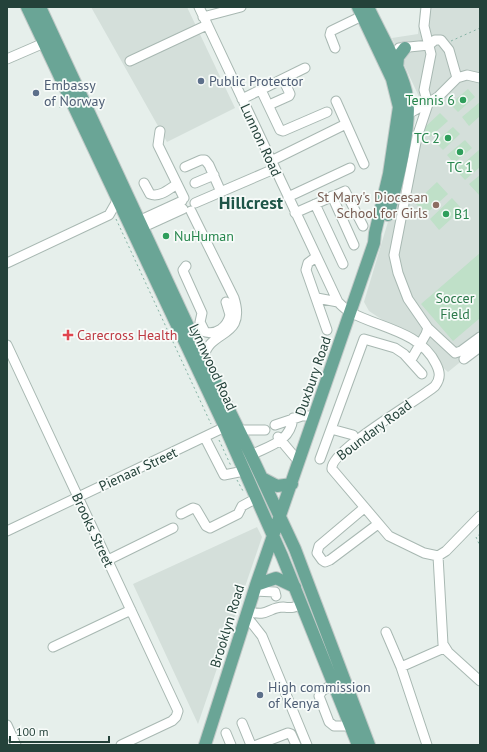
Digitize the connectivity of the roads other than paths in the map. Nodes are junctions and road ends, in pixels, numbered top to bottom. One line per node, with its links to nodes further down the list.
1 (27, 7): 10 (main road, Lynnwood Road)
2 (40, 7): 46 (main road, Lynnwood Road)
3 (199, 7): 9 (street, Lunnon Road)
4 (241, 7): 6 (street)
5 (418, 7): 7 (street)
6 (224, 9): 9 (street)
7 (425, 11): 11 (street)
8 (364, 13): 12 (street); 14 (main road, Duxbury Road); 14 (main road); 22 (main road, Duxbury Road)
9 (205, 21): 16 (street); 24 (street, Lunnon Road)
10 (44, 43): 15 (street); 46 (main road, Lynnwood Road)
11 (429, 45): 13 (street); 19 (street); 26 (street)
12 (335, 48)
13 (405, 48): 14 (street); 18 (main road)
14 (388, 50): 18 (main road, Duxbury Road); 22 (main road)
15 (7, 59)
16 (130, 61)
17 (305, 68): 21 (street)
18 (397, 70): 29 (main road, Duxbury Road)
19 (457, 78): 20 (street); 26 (street)
20 (480, 78)
21 (283, 79): 23 (street); 27 (street)
22 (395, 87): 48 (main road, Duxbury Road)
23 (261, 90): 24 (street); 27 (street)
24 (242, 99): 33 (street, Lunnon Road)
25 (336, 101): 30 (street)
26 (428, 104): 29 (street); 59 (street)
27 (269, 105): 28 (street)
28 (327, 112)
29 (408, 114): 48 (main road, Duxbury Road)
30 (346, 124): 32 (street); 33 (street)
31 (160, 131): 39 (street)
32 (364, 164)
33 (272, 165): 40 (street); 42 (street, Lunnon Road)
34 (185, 167): 36 (street)
35 (350, 168): 42 (street)
36 (214, 175): 37 (street); 40 (street)
37 (195, 183)
38 (144, 184): 39 (street)
39 (177, 184): 43 (street)
40 (221, 192): 43 (street)
41 (332, 196): 44 (street); 47 (street); 49 (street)
42 (288, 197): 45 (street, Lunnon Road)
43 (187, 204): 46 (street); 62 (street)
44 (315, 204): 45 (street); 52 (street)
45 (295, 213): 50 (street, Lunnon Road)
46 (127, 222): 51 (street); 58 (main road, Lynnwood Road); 75 (main road, Lynnwood Road)
47 (363, 226)
48 (374, 243): 57 (main road, Duxbury Road)
49 (354, 245)
50 (316, 257): 54 (street); 56 (street, Lunnon Road)
51 (7, 263)
52 (343, 264)
53 (186, 266): 55 (street)
54 (317, 298): 56 (street); 60 (street)
55 (226, 302)
56 (338, 302): 57 (street, Lunnon Road)
57 (350, 312): 63 (street, Lunnon Road); 72 (main road, Duxbury Road)
58 (188, 326): 62 (street); 66 (main road, Lynnwood Road)
59 (428, 328): 61 (street); 63 (street)
60 (327, 330)
61 (480, 337)
62 (215, 339): 66 (street)
63 (420, 344): 67 (street, Lunnon Road); 69 (street)
64 (7, 345): 88 (street, Brooks Street)
65 (480, 347): 68 (street)
66 (204, 357): 71 (main road, Lynnwood Road)
67 (434, 359): 90 (street, Boundary Road)
68 (464, 359)
69 (411, 360): 70 (street); 76 (street)
70 (422, 374)
71 (225, 403): 75 (main road); 77 (main road, Lynnwood Road)
72 (315, 416): 73 (street); 84 (main road, Duxbury Road)
73 (293, 418): 74 (street); 81 (street)
74 (275, 426)
75 (225, 427): 80 (street, Pienaar Street); 85 (main road, Lynnwood Road)
76 (331, 429): 79 (street); 83 (street)
77 (240, 430): 78 (street); 82 (main road, Lynnwood Road)
78 (265, 430)
79 (353, 435)
80 (205, 438): 85 (street); 88 (street, Pienaar Street)
81 (279, 439): 82 (street); 84 (street)
82 (251, 455): 86 (main road, Lynnwood Road)
83 (320, 459)
84 (299, 462): 87 (main road, Duxbury Road)
85 (244, 471): 89 (main road, Lynnwood Road)
86 (262, 478): 87 (main road); 93 (main road, Lynnwood Road)
87 (292, 484): 93 (main road, Duxbury Road)
88 (78, 497): 96 (street, Pienaar Street); 99 (street, Brooks Street)
89 (256, 499): 91 (street); 97 (main road, Lynnwood Road)
90 (364, 508): 94 (street, Boundary Road); 94 (street)
91 (181, 514)
92 (480, 516): 98 (street)
93 (281, 518): 97 (main road, Brooklyn Road); 125 (main road, Lynnwood Road)
94 (378, 524): 98 (street, Boundary Road)
95 (173, 528): 99 (street)
96 (7, 530)
97 (273, 535): 100 (main road, Lynnwood Road); 101 (main road, Brooklyn Road)
98 (438, 556): 108 (street)
99 (108, 560): 104 (street, Brooks Street)
100 (294, 587): 101 (main road); 103 (main road, Lynnwood Road)
101 (255, 588): 102 (street); 105 (main road, Brooklyn Road)
102 (276, 596)
103 (301, 604): 105 (street); 111 (main road, Lynnwood Road)
104 (131, 610): 107 (street); 117 (street, Brooks Street)
105 (248, 614): 118 (main road, Brooklyn Road); 123 (street)
106 (386, 632): 109 (street)
107 (53, 647)
108 (444, 648): 109 (street); 110 (street)
109 (402, 667): 126 (street)
110 (480, 681)
111 (333, 684): 114 (main road, Lynnwood Road); 114 (street)
112 (242, 723): 120 (street)
113 (7, 725): 116 (street)
114 (350, 726): 124 (main road, Lynnwood Road)
115 (226, 733): 119 (street)
116 (16, 745)
117 (121, 745)
118 (205, 745)
119 (231, 745)
120 (251, 745)
121 (257, 745): 122 (street)
122 (296, 745)
123 (307, 745)
124 (358, 745)
125 (369, 745)
126 (427, 745)

